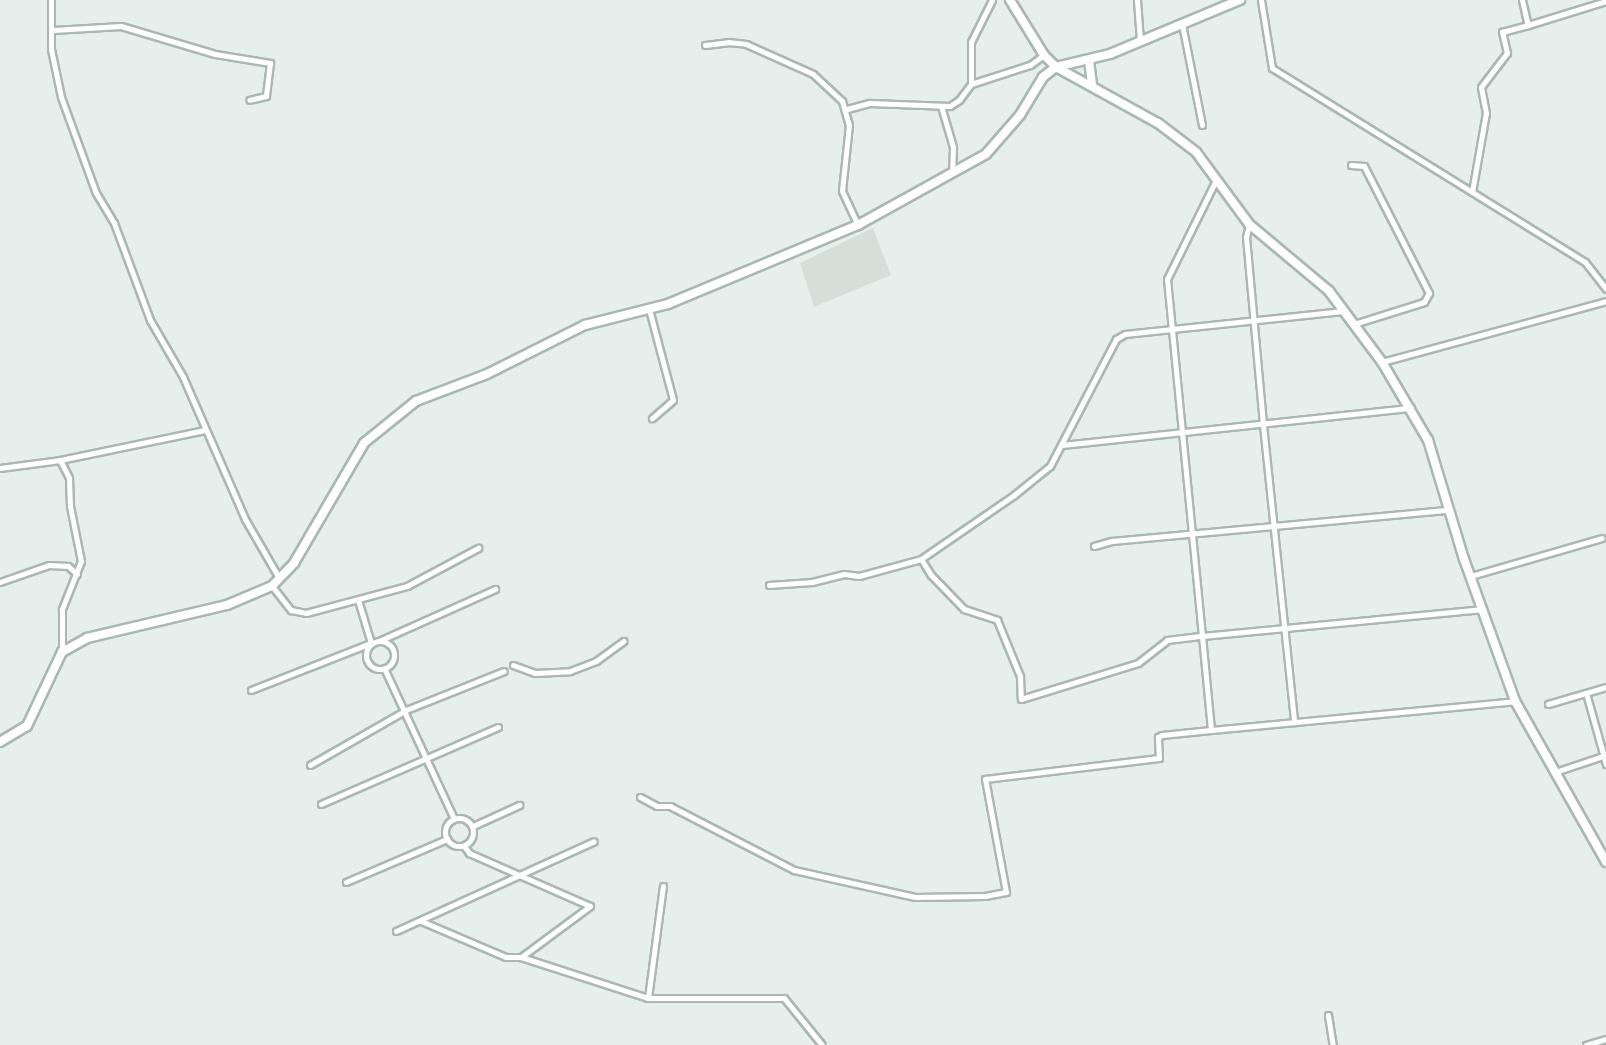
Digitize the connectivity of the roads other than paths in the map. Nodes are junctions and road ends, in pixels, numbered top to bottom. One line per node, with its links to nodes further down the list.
1 (51, 0): 11 (street)
2 (992, 0): 17 (street)
3 (1010, 0): 14 (street)
4 (1137, 0): 12 (street)
5 (1240, 0): 9 (street)
6 (1261, 0): 26 (street)
7 (1522, 0): 10 (street)
8 (1606, 1): 10 (street)
9 (1182, 23): 12 (street); 22 (street)
10 (1528, 25): 26 (street)
11 (53, 30): 19 (street); 40 (street)
12 (1140, 41): 15 (street)
13 (705, 45): 21 (street)
14 (1044, 55): 16 (street); 17 (street)
15 (1089, 60): 16 (street); 18 (street)
16 (1056, 67): 18 (street); 24 (street)
17 (971, 84): 20 (street)
18 (1092, 85): 25 (street)
19 (249, 100)
20 (941, 106): 21 (street); 24 (street)
21 (847, 109): 28 (street)
22 (1202, 125)
23 (1351, 165): 34 (street)
24 (952, 171): 28 (street)
25 (1217, 179): 27 (street); 35 (street)
26 (1472, 192): 29 (street)
27 (1249, 224): 32 (street); 33 (street)
28 (858, 225): 31 (street)
29 (1606, 289)
30 (1606, 301): 36 (street)
31 (649, 309): 38 (street); 54 (street)
32 (1344, 311): 33 (street); 34 (street)
33 (1253, 321): 35 (street); 39 (street)
34 (1354, 324): 36 (street)
35 (1172, 330): 41 (street); 42 (street)
36 (1382, 362): 37 (street)
37 (1412, 408): 39 (street); 45 (street)
38 (652, 418)
39 (1263, 425): 41 (street); 46 (street)
40 (205, 430): 43 (street); 54 (street)
41 (1182, 432): 42 (street); 47 (street)
42 (1062, 445): 51 (street)
43 (60, 460): 44 (street); 52 (street)
44 (0, 468)
45 (1450, 510): 46 (street); 53 (street)
46 (1275, 526): 47 (street); 61 (street)
47 (1192, 534): 49 (street); 62 (street)
48 (1602, 538): 53 (street)
49 (1094, 546)
50 (478, 548): 59 (street)
51 (921, 559): 56 (street); 62 (street)
52 (77, 574): 55 (street); 66 (street)
53 (1470, 576): 60 (street)
54 (279, 578): 57 (street)
55 (0, 582)
56 (769, 585)
57 (272, 586): 59 (street); 66 (street)
58 (495, 589): 63 (street)
59 (358, 600): 65 (street)
60 (1481, 609): 61 (street); 73 (street)
61 (1285, 628): 62 (street); 76 (street)
62 (1202, 636): 78 (street)
63 (381, 640): 65 (street); 68 (street)
64 (624, 641): 67 (street)
65 (371, 643): 68 (street); 71 (street)
66 (62, 652): 79 (street)
67 (513, 665)
68 (384, 668): 75 (street)
69 (504, 671): 75 (street)
70 (1606, 687): 72 (street)
71 (251, 690)
72 (1586, 693): 74 (street); 80 (street)
73 (1515, 701): 76 (street); 84 (street)
74 (1548, 704)
75 (406, 710): 81 (street); 83 (street)
76 (1294, 722): 78 (street)
77 (498, 727): 81 (street)
78 (1211, 730): 85 (street)
79 (0, 742)
80 (1605, 755): 82 (street); 84 (street)
81 (426, 757): 86 (street); 88 (street)
82 (1606, 764)
83 (310, 765)
84 (1554, 772): 93 (street)
85 (640, 797)
86 (321, 804)
87 (519, 805): 89 (street)
88 (454, 819): 89 (street); 90 (street)
89 (473, 826): 92 (street)
90 (447, 839): 92 (street); 95 (street)
91 (594, 841): 94 (street)
92 (464, 846): 94 (street)
93 (1606, 862)
94 (521, 876): 97 (street); 99 (street)
95 (346, 882)
96 (663, 886): 100 (street)
97 (421, 921): 98 (street); 99 (street)
98 (396, 931)
99 (521, 957): 100 (street)
100 (648, 998): 103 (street)
101 (1328, 1015): 104 (street)
102 (1606, 1040): 105 (street)
103 (822, 1045)
104 (1333, 1045)
105 (1586, 1045)

